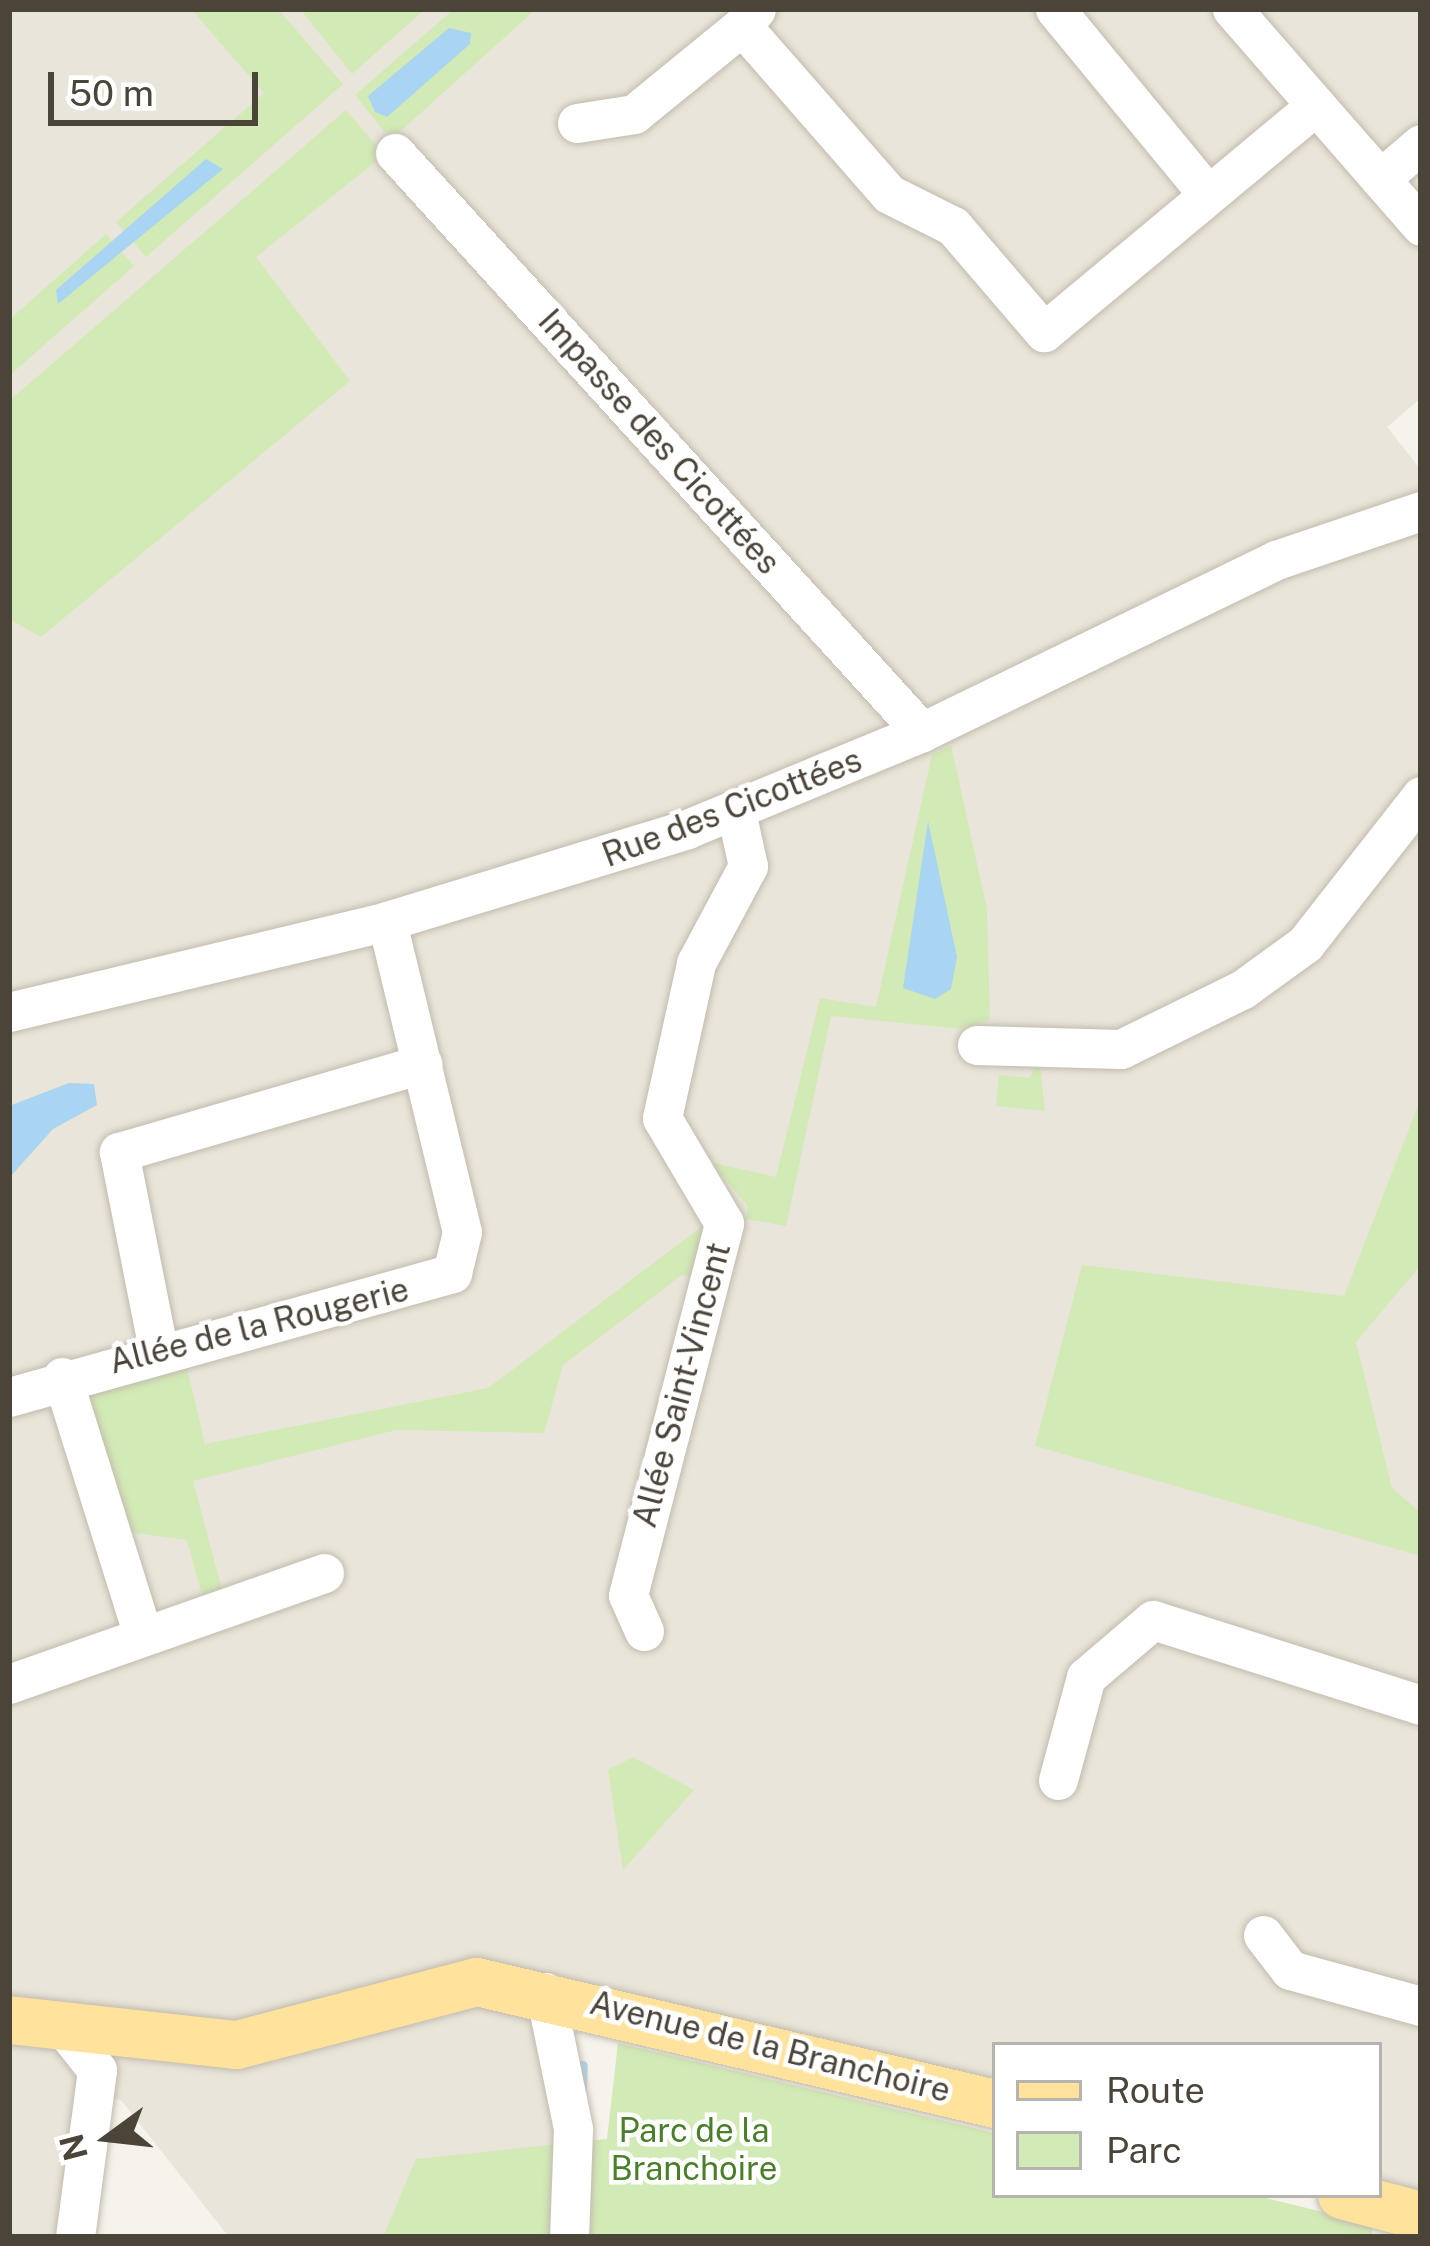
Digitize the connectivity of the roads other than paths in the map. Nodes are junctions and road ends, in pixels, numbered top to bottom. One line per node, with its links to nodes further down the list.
1 (1054, 9): 9 (street)
2 (1232, 9): 4 (street)
3 (749, 18): 5 (street); 9 (street)
4 (1315, 106): 8 (street); 9 (street)
5 (577, 123)
6 (1421, 144): 8 (street)
7 (394, 153): 12 (street, Impasse des Cicottées)
8 (1380, 179): 10 (street)
9 (1206, 192)
10 (1421, 226)
11 (1421, 511): 12 (street, Rue des Cicottées)
12 (922, 732): 14 (street, Rue des Cicottées)
13 (1421, 796): 17 (street)
14 (736, 812): 15 (street, Rue des Cicottées); 23 (street, Allée Saint-Vincent)
15 (387, 921): 16 (street, Rue des Cicottées); 18 (street, Allée de la Rougerie)
16 (9, 1012)
17 (976, 1045)
18 (422, 1064): 19 (street); 19 (street, Allée de la Rougerie)
19 (158, 1349): 20 (street, Allée de la Rougerie)
20 (62, 1377): 21 (street, Allée de la Rougerie); 24 (street, Allée de la Rougerie)
21 (9, 1397)
22 (324, 1573): 24 (street)
23 (644, 1631)
24 (143, 1636): 25 (street)
25 (9, 1684)
26 (1421, 1705): 27 (street)
27 (1058, 1780)
28 (1263, 1935): 30 (street)
29 (545, 1992): 32 (main road, Avenue de la Branchoire); 33 (main road, Avenue de la Branchoire); 37 (street)
30 (1421, 2006)
31 (9, 2020): 32 (main road, Avenue de la Branchoire)
32 (63, 2027): 36 (street)
33 (992, 2103)
34 (1353, 2198): 35 (main road)
35 (1421, 2216)
36 (75, 2237)
37 (569, 2237)

